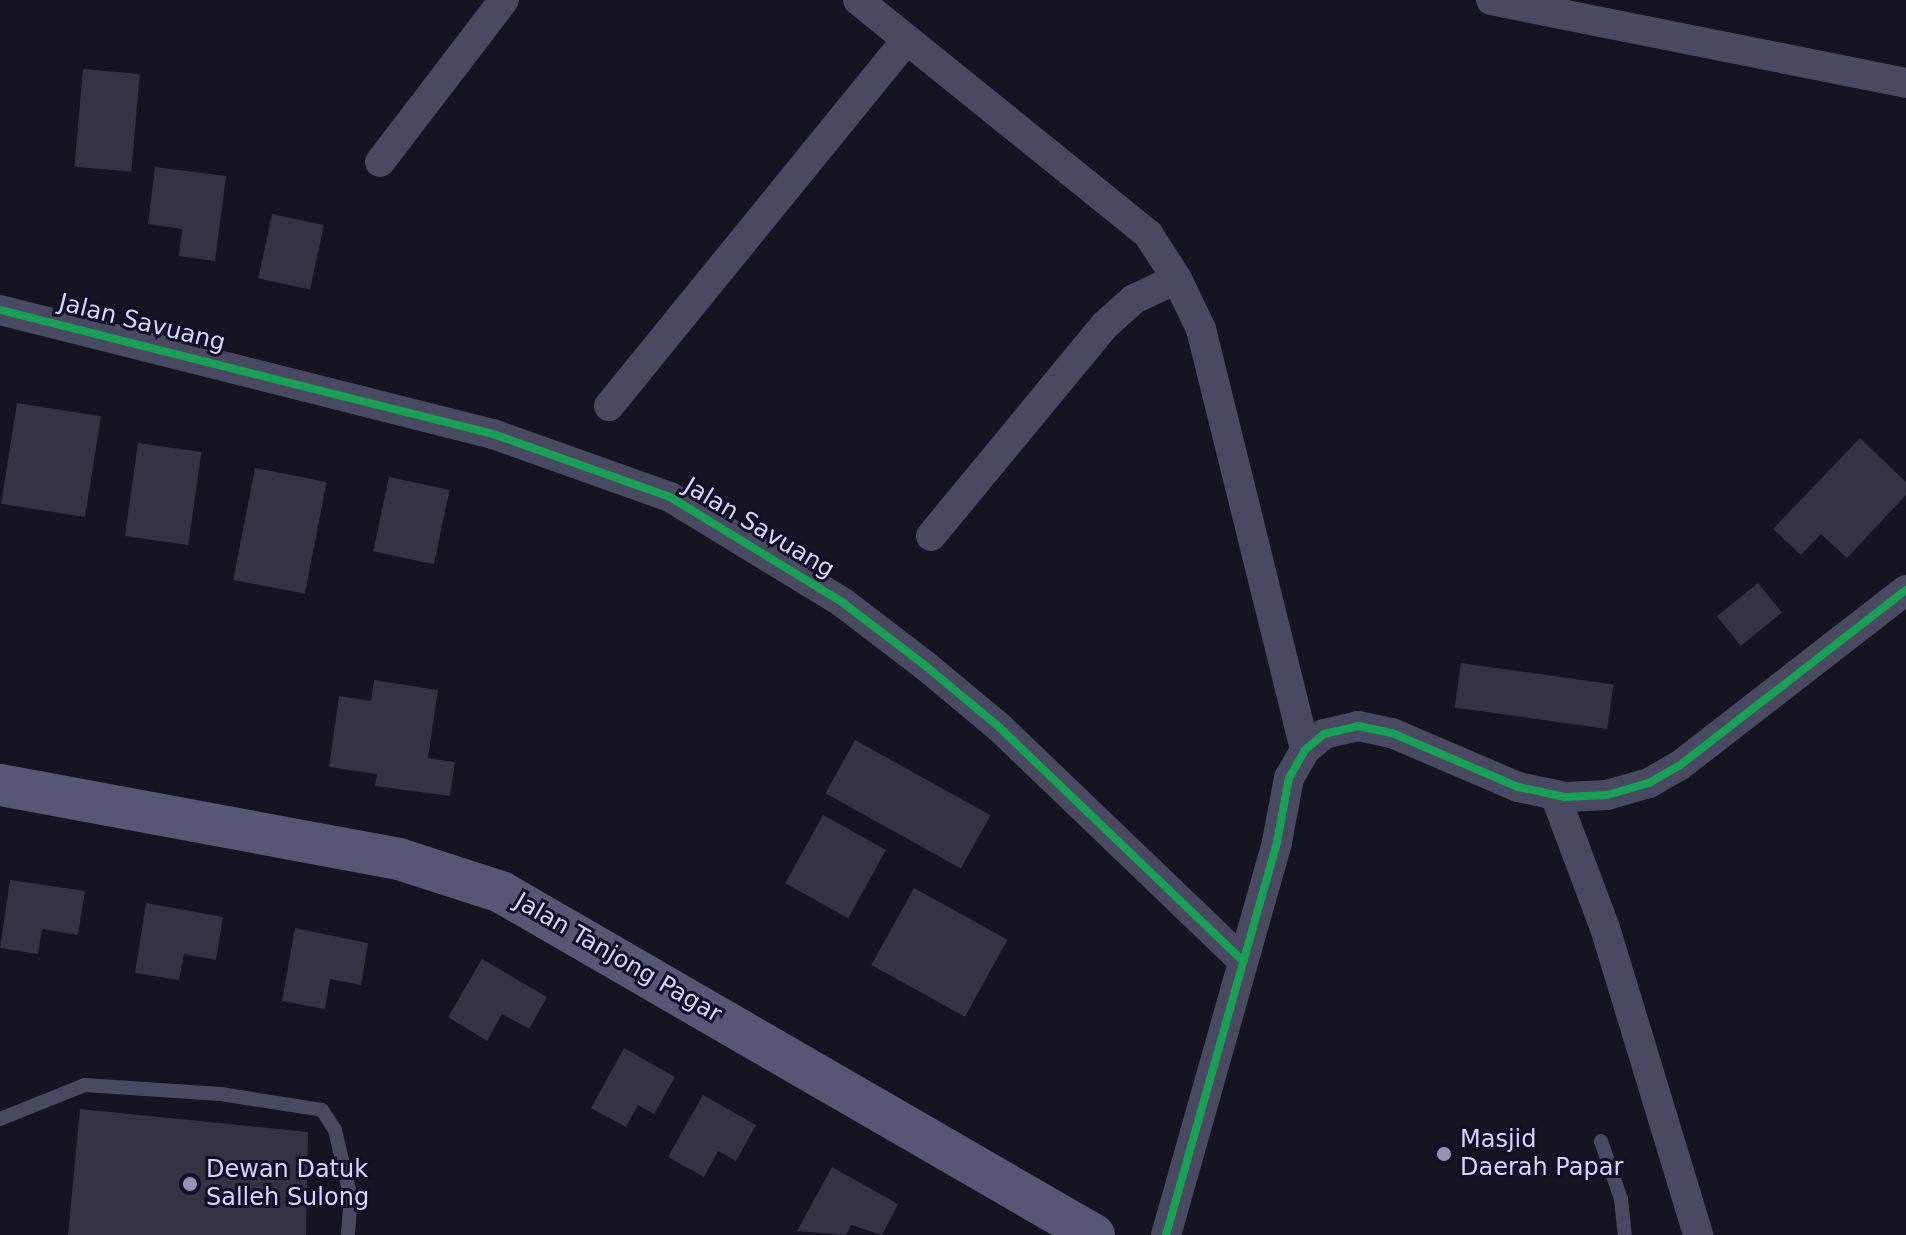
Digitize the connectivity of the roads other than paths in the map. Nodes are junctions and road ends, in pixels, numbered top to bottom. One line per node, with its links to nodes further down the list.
1 (504, 0): 6 (street)
2 (858, 0): 4 (street)
3 (1491, 0): 5 (street)
4 (906, 40): 7 (street); 9 (street)
5 (1906, 83)
6 (380, 162)
7 (1177, 279): 10 (street); 12 (street)
8 (0, 310): 15 (street, Jalan Savuang)
9 (609, 406)
10 (931, 536)
11 (1906, 590): 14 (street)
12 (1305, 750): 14 (street); 15 (street)
13 (0, 785): 19 (main road, Jalan Tanjong Pagar)
14 (1555, 795): 22 (street)
15 (1241, 959): 20 (street)
16 (0, 1119): 18 (lane)
17 (1601, 1141): 21 (lane)
18 (348, 1235)
19 (1094, 1235)
20 (1166, 1235)
21 (1625, 1235)
22 (1698, 1235)

